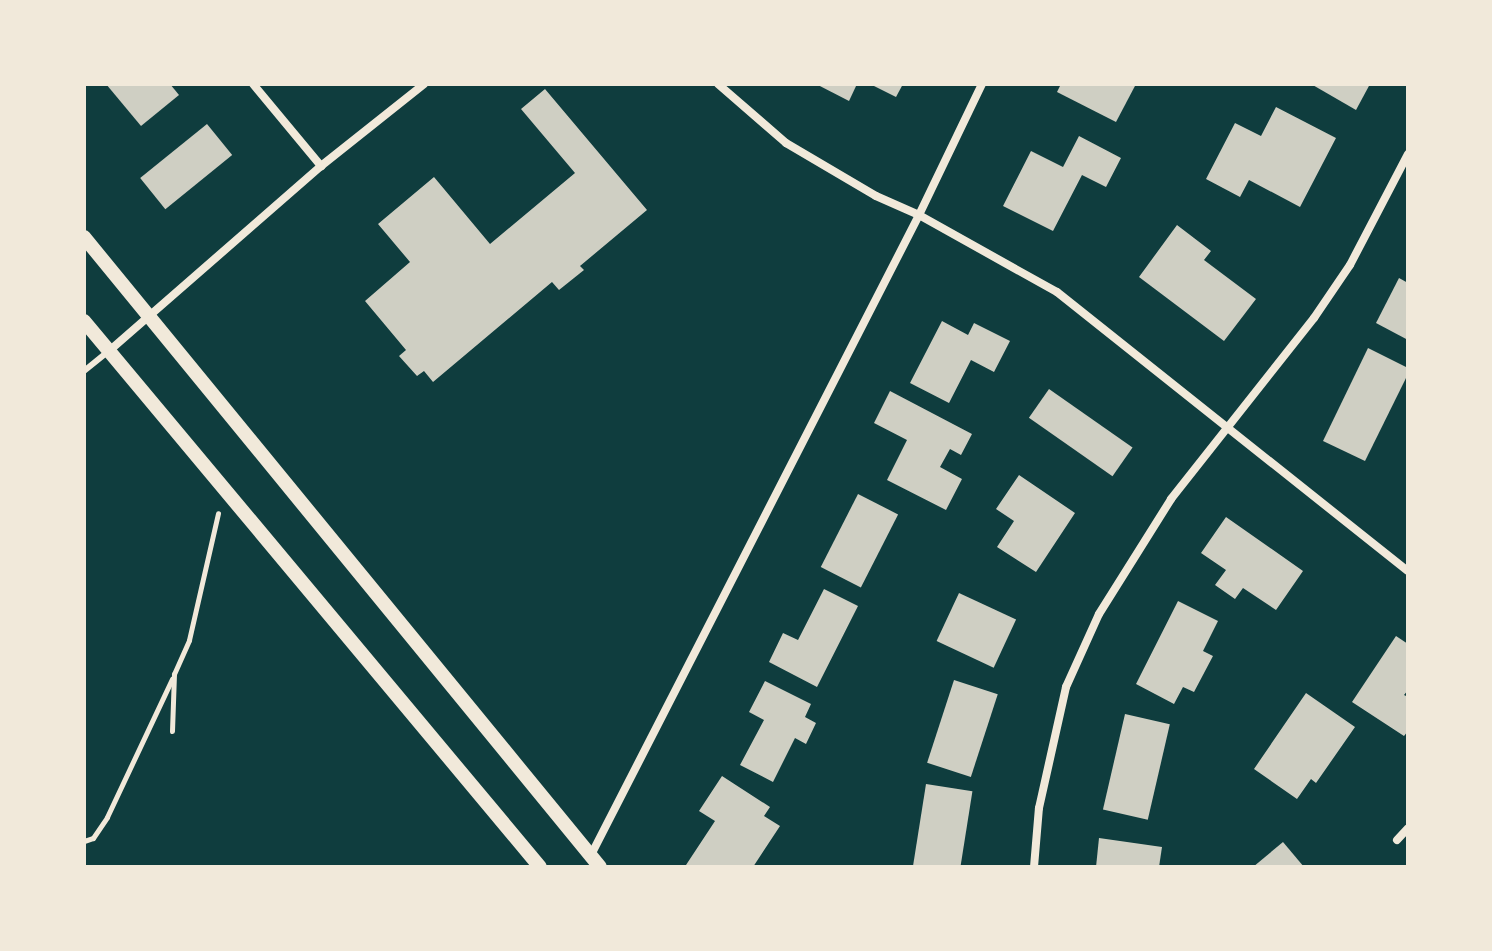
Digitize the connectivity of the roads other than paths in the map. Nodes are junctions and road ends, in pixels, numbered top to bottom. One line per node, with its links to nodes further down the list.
1 (253, 84): 6 (street)
2 (424, 84): 6 (street)
3 (718, 84): 7 (street)
4 (982, 84): 7 (street)
5 (1407, 157): 13 (street)
6 (321, 166): 9 (street)
7 (919, 215): 13 (street); 17 (street)
8 (84, 237): 9 (street)
9 (149, 315): 11 (street); 17 (street)
10 (84, 321): 11 (street)
11 (109, 351): 12 (lane); 18 (street)
12 (84, 371)
13 (1227, 428): 14 (street); 19 (street)
14 (1408, 571)
15 (1408, 828): 16 (street)
16 (1397, 840)
17 (592, 863)
18 (540, 867)
19 (1034, 867)

